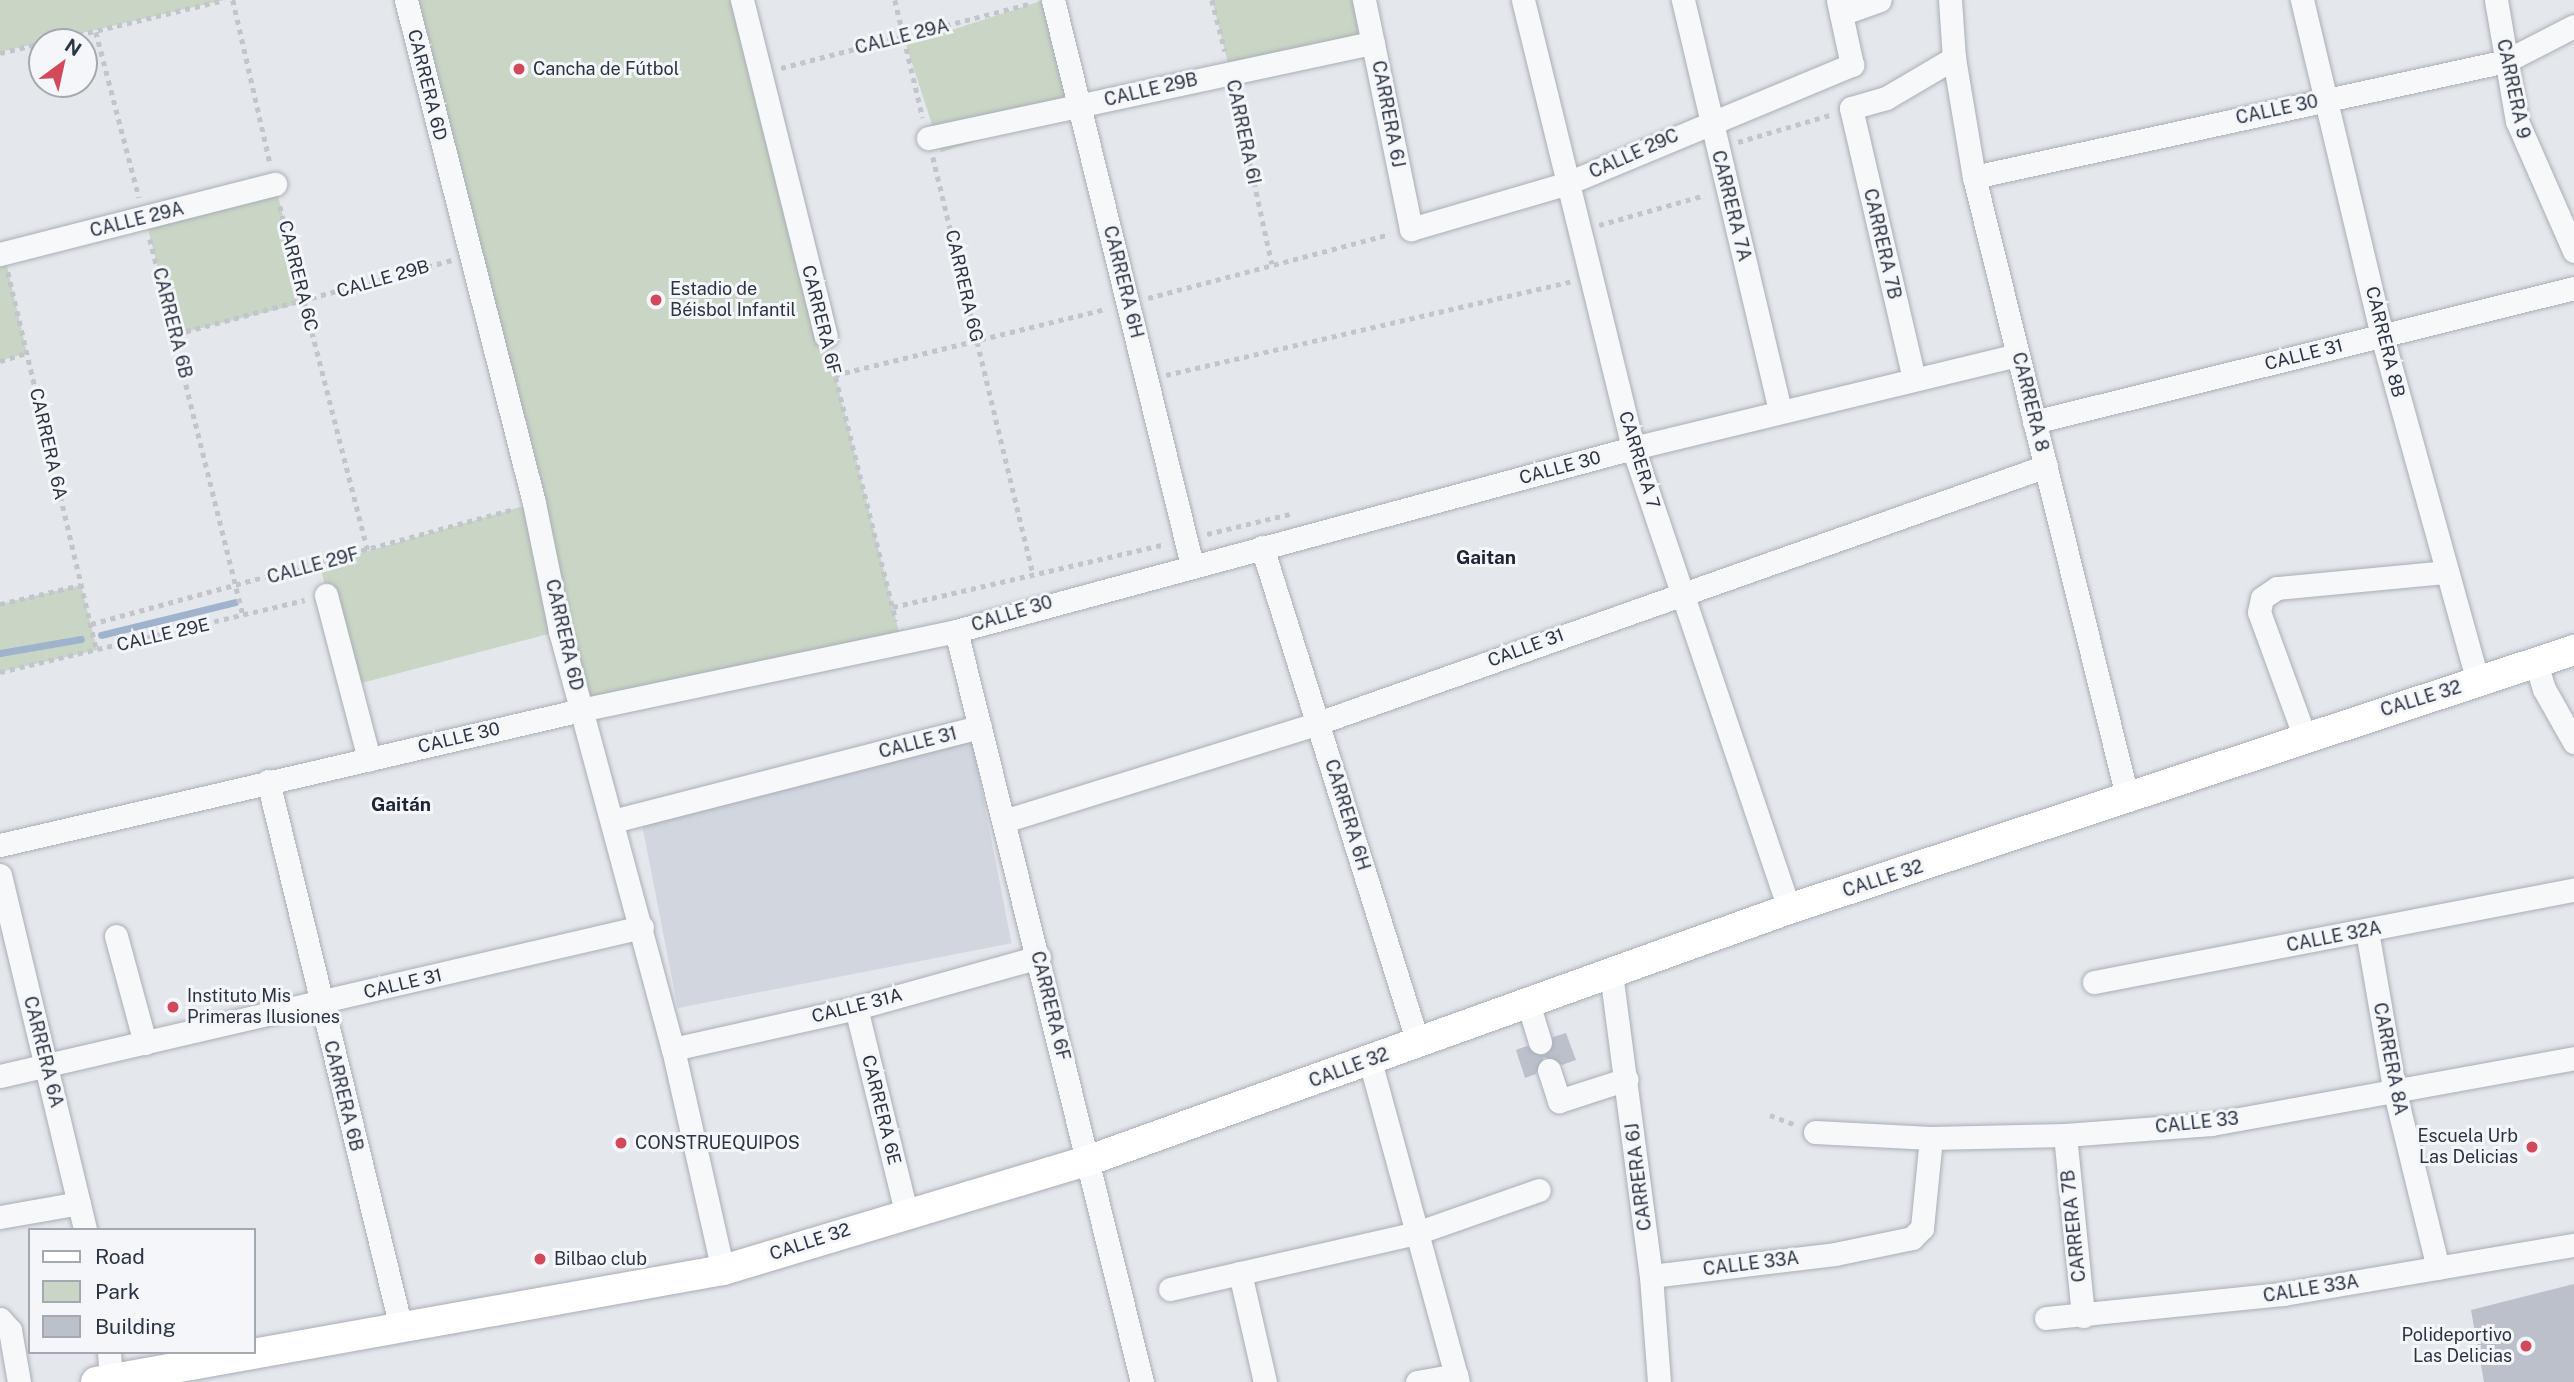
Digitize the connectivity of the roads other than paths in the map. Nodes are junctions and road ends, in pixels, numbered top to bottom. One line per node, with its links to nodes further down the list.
1 (406, 0): 45 (street, CARRERA 6D)
2 (742, 0): 28 (street, CARRERA 6F)
3 (1053, 0): 17 (street, CARRERA 6H)
4 (1364, 0): 13 (street, CARRERA 6J)
5 (1524, 0): 22 (street, CARRERA 7)
6 (1683, 0): 18 (street, CARRERA 7A)
7 (1880, 0): 11 (street)
8 (1950, 0): 14 (street, CARRERA 8)
9 (2302, 0): 16 (street, CARRERA 8B)
10 (2496, 0): 15 (street, CARRERA 9)
11 (1839, 7): 18 (street, CALLE 29C)
12 (2574, 26): 15 (street, CALLE 30)
13 (1373, 43): 17 (street, CALLE 29B); 24 (street, CARRERA 6J)
14 (1954, 58): 20 (street, CARRERA 8); 31 (street, CARRERA 7B)
15 (2506, 61): 16 (street, CALLE 30); 23 (street, CARRERA 9)
16 (2328, 99): 20 (street, CALLE 30); 29 (street, CARRERA 8B)
17 (1079, 107): 19 (street, CALLE 29B); 37 (street, CARRERA 6H)
18 (1710, 120): 22 (street, CALLE 29C); 32 (street, CARRERA 7A)
19 (928, 138)
20 (1974, 177): 30 (street, CARRERA 8)
21 (275, 184): 26 (street, CALLE 29A)
22 (1570, 189): 24 (street, CALLE 29C); 34 (street, CARRERA 7)
23 (2567, 224): 25 (street, CARRERA 9)
24 (1411, 229)
25 (2574, 251)
26 (2, 254)
27 (2574, 288): 29 (street, CALLE 31)
28 (825, 336)
29 (2382, 336): 33 (street, CALLE 31); 38 (street, CARRERA 8B)
30 (2018, 355): 31 (street, CALLE 30); 33 (street, CARRERA 8)
31 (1914, 379): 32 (street, CALLE 30)
32 (1780, 411): 34 (street, CALLE 30)
33 (2034, 422): 35 (street, CARRERA 8)
34 (1633, 448): 36 (street, CALLE 30); 39 (street, CARRERA 7)
35 (2046, 466): 39 (street, CALLE 31); 52 (street, CARRERA 8)
36 (1262, 547): 37 (street, CALLE 30); 46 (street, CARRERA 6H)
37 (1192, 565): 41 (street, CALLE 30)
38 (2446, 572): 44 (street, CARRERA 8B); 48 (street)
39 (1682, 592): 46 (street, CALLE 31); 58 (street, CARRERA 7)
40 (326, 595): 50 (street)
41 (956, 631): 45 (street, CALLE 30); 47 (street, CARRERA 6F)
42 (2574, 650): 43 (main road, CALLE 32)
43 (2536, 663): 44 (main road, CALLE 32); 49 (street)
44 (2478, 682): 48 (main road, CALLE 32)
45 (582, 710): 50 (street, CALLE 30); 53 (street, CARRERA 6D)
46 (1318, 723): 54 (street, CALLE 31); 70 (street, CARRERA 6H)
47 (980, 727): 53 (street, CALLE 31); 54 (street, CARRERA 6F)
48 (2304, 736): 52 (main road, CALLE 32)
49 (2574, 742)
50 (369, 759): 51 (street, CALLE 30)
51 (268, 781): 55 (street, CALLE 30); 66 (street, CARRERA 6B)
52 (2128, 800): 58 (main road, CALLE 32)
53 (613, 821): 59 (street, CARRERA 6D)
54 (1004, 821): 62 (street, CARRERA 6F)
55 (0, 845)
56 (0, 875): 74 (street, CARRERA 6A)
57 (2574, 890): 60 (street, CALLE 32A)
58 (1789, 909): 63 (main road, CALLE 32)
59 (642, 927): 66 (street, CALLE 31); 71 (street, CARRERA 6D)
60 (2367, 931): 64 (street, CALLE 32A); 78 (street, CARRERA 8A)
61 (116, 936): 69 (street)
62 (1039, 957): 67 (street, CALLE 31A); 82 (street, CARRERA 6F)
63 (1611, 973): 65 (main road, CALLE 32); 77 (street, CARRERA 6J)
64 (2094, 982)
65 (1528, 1003): 68 (street); 70 (main road, CALLE 32)
66 (320, 1004): 69 (street, CALLE 31); 98 (street, CARRERA 6B)
67 (856, 1008): 71 (street, CALLE 31A); 85 (street, CARRERA 6E)
68 (1540, 1042)
69 (145, 1043): 74 (street, CALLE 31)
70 (1418, 1043): 73 (main road, CALLE 32)
71 (673, 1049): 91 (street, CARRERA 6D)
72 (2574, 1058): 78 (street, CALLE 33)
73 (1370, 1061): 82 (main road, CALLE 32); 88 (street)
74 (47, 1067): 76 (street, CALLE 31); 84 (street, CARRERA 6A)
75 (1549, 1070): 77 (street)
76 (0, 1076)
77 (1627, 1079): 93 (street, CARRERA 6J)
78 (2395, 1093): 80 (street, CALLE 33); 90 (street, CARRERA 8A)
79 (1815, 1132): 81 (street, CALLE 33)
80 (2066, 1135): 81 (street, CALLE 33); 95 (street, CARRERA 7B)
81 (1931, 1138): 93 (street, CALLE 33A)
82 (1087, 1161): 85 (main road, CALLE 32); 103 (street, CARRERA 6F)
83 (1539, 1190): 88 (street)
84 (79, 1203): 86 (street); 87 (street, CARRERA 6A)
85 (905, 1211): 91 (main road, CALLE 32)
86 (0, 1217)
87 (85, 1228)
88 (1416, 1233): 92 (street); 101 (street)
89 (2574, 1245): 90 (street, CALLE 33A)
90 (2438, 1268): 95 (street, CALLE 33A)
91 (723, 1270): 98 (main road, CALLE 32)
92 (1240, 1273): 94 (street); 104 (street)
93 (1651, 1276): 106 (street, CARRERA 6J)
94 (1170, 1289)
95 (2083, 1316): 96 (street, CALLE 33A)
96 (2046, 1318)
97 (0, 1319): 102 (street)
98 (401, 1328): 100 (main road, CALLE 32)
99 (107, 1374): 100 (main road, CALLE 32)
100 (181, 1374)
101 (1457, 1378): 105 (street)
102 (19, 1382)
103 (1142, 1382)
104 (1265, 1382)
105 (1417, 1382)
106 (1659, 1382)

